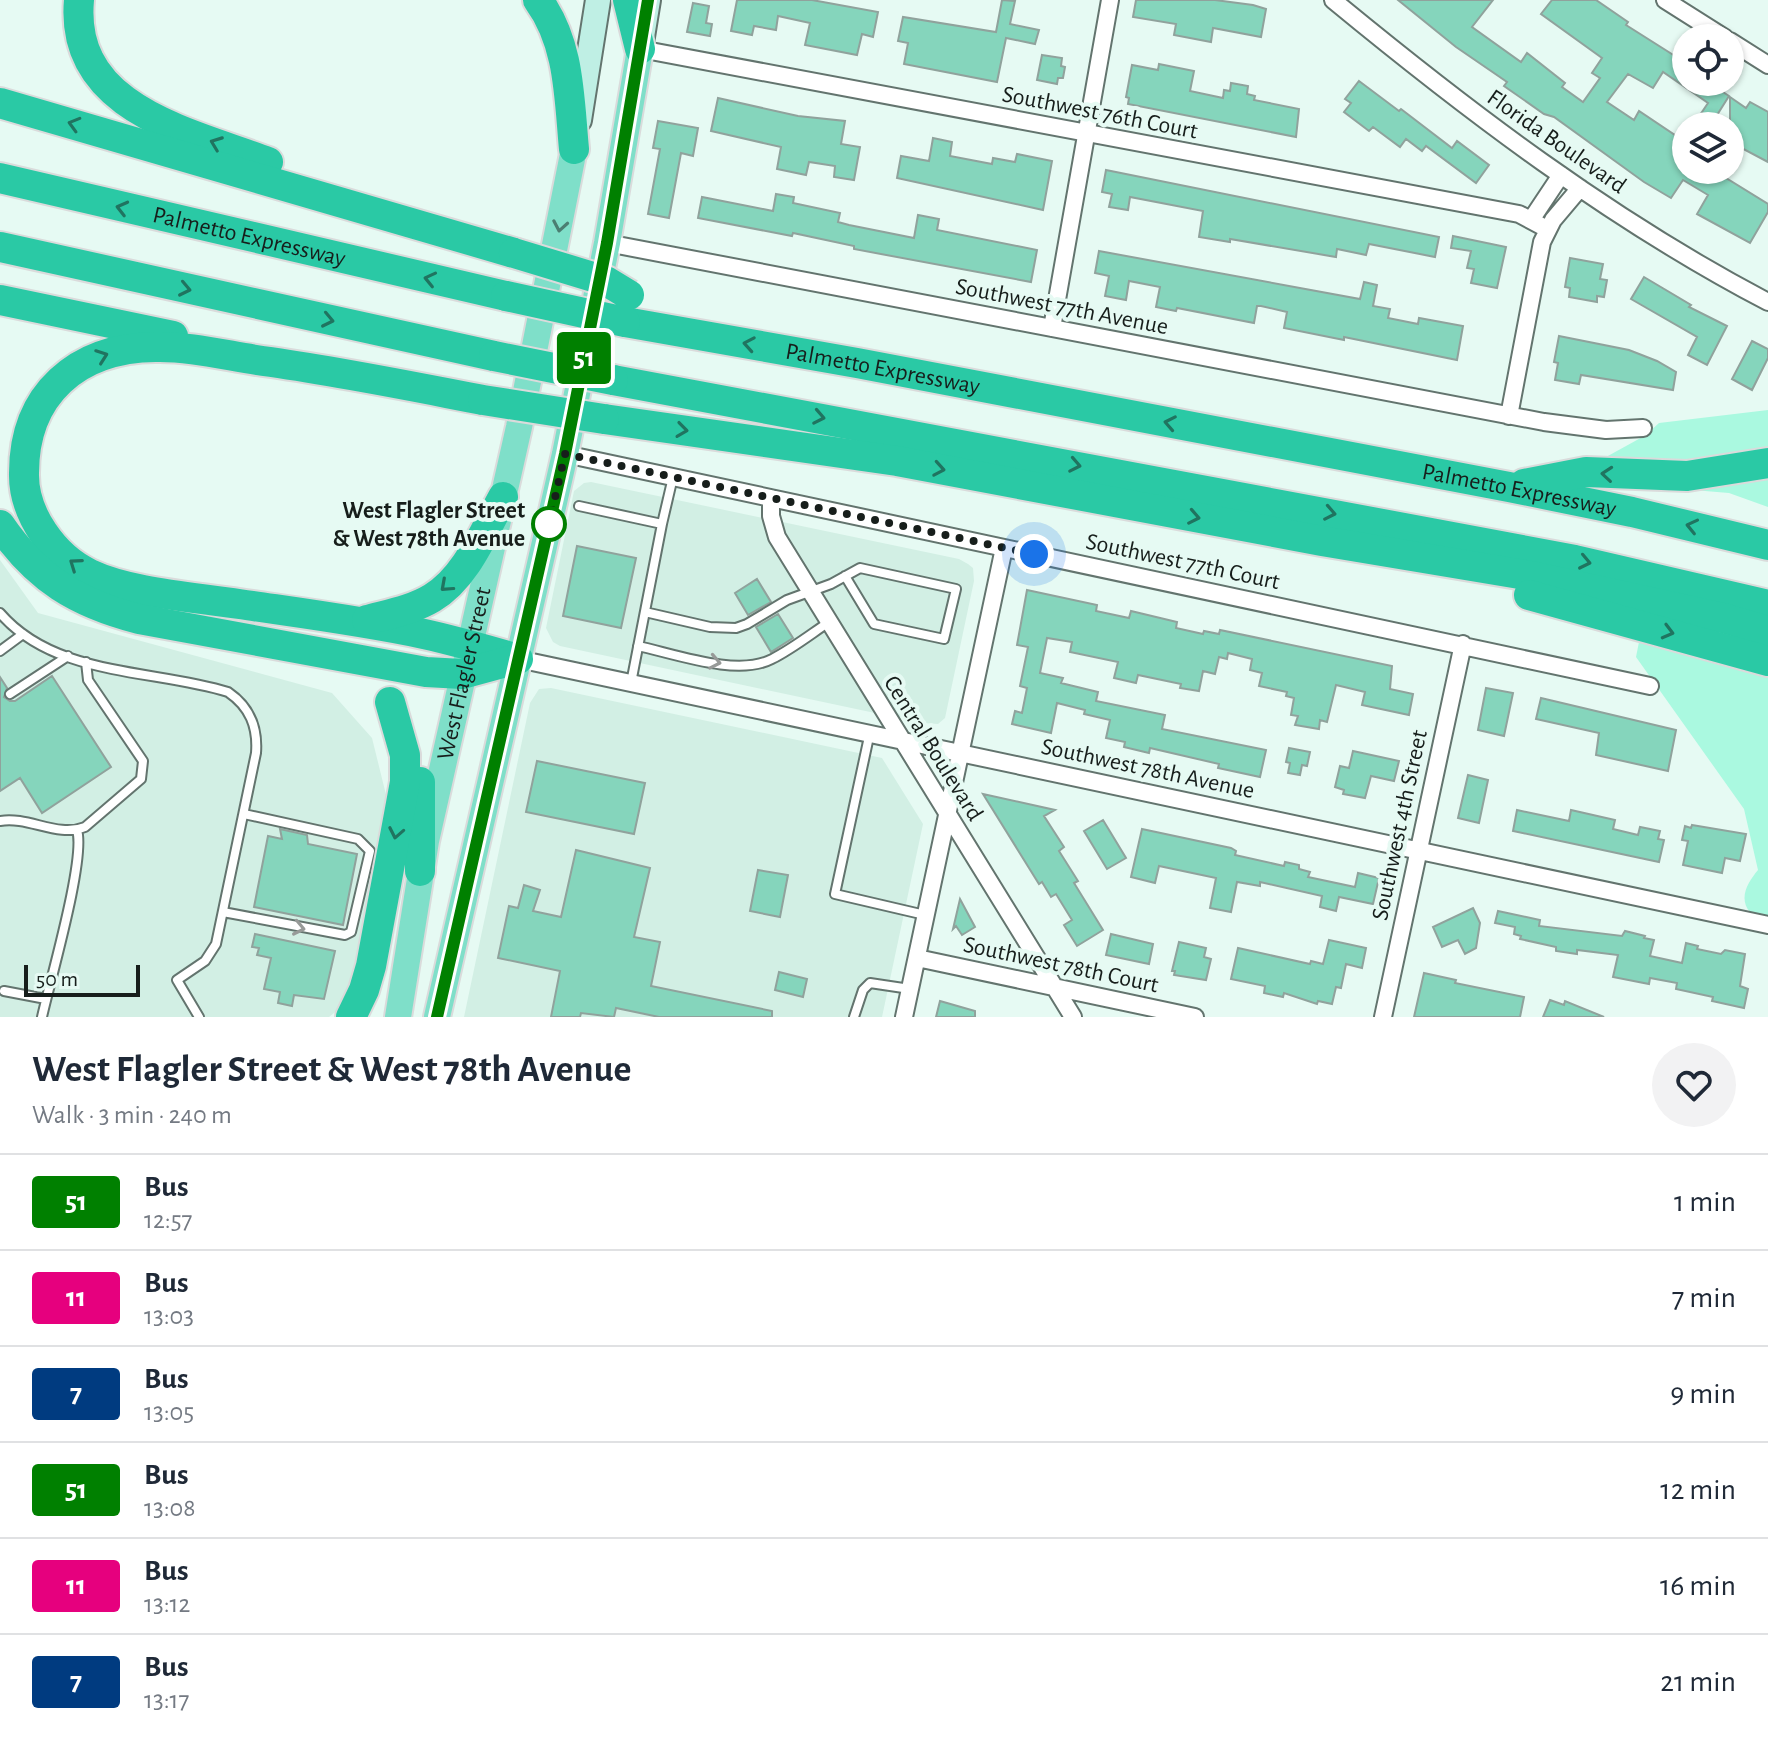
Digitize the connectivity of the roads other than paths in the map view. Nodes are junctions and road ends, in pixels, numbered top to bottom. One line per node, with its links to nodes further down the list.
1 (79, 0): 19 (highway, one-way to 1)
2 (538, 0): 15 (highway)
3 (598, 0): 15 (main road, West Flagler Street)
4 (628, 0): 10 (highway)
5 (648, 0): 10 (main road, West Flagler Street)
6 (1110, 0): 14 (street)
7 (1333, 0): 16 (street, Florida Boulevard)
8 (1665, 0): 9 (street)
9 (1704, 24)
10 (640, 49): 14 (street, Southwest 76th Court); 22 (main road, West Flagler Street)
11 (1744, 49): 12 (street)
12 (1768, 65)
13 (0, 103): 19 (highway, one-way to 13)
14 (1085, 133): 20 (street, Southwest 76th Court); 27 (street)
15 (574, 149): 35 (main road, West Flagler Street, one-way to 35)
16 (1561, 175): 18 (street, Florida Boulevard); 20 (street)
17 (0, 178): 26 (highway, Palmetto Expressway, one-way to 17, bridge)
18 (1580, 188): 21 (street); 25 (street, Florida Boulevard)
19 (390, 217): 26 (highway, bridge)
20 (1531, 220): 21 (street, Southwest 76th Court)
21 (1547, 229): 29 (street)
22 (607, 243): 27 (street, Southwest 77th Avenue); 31 (main road, West Flagler Street)
23 (0, 247): 45 (highway, one-way to 45, bridge)
24 (0, 300): 28 (highway)
25 (1768, 302)
26 (627, 308): 34 (highway, Palmetto Expressway, one-way to 26)
27 (1052, 328): 29 (street, Southwest 77th Avenue)
28 (300, 366): 40 (highway, one-way to 40, bridge); 48 (highway, one-way to 28)
29 (1509, 416): 30 (street, Southwest 77th Avenue)
30 (1643, 428)
31 (565, 454): 33 (street, Southwest 77th Court); 58 (main road, West Flagler Street)
32 (1768, 463): 34 (highway, one-way to 34)
33 (673, 477): 36 (street, Southwest 77th Court); 38 (lane)
34 (1509, 487): 41 (highway, Palmetto Expressway, one-way to 34)
35 (503, 497): 48 (highway, one-way to 48); 59 (main road, West Flagler Street)
36 (771, 498): 42 (street, Southwest 77th Court); 44 (street, Central Boulevard)
37 (579, 506): 38 (lane)
38 (662, 524): 46 (lane)
39 (0, 525): 56 (highway)
40 (1322, 541): 51 (highway); 60 (highway, one-way to 60)
41 (1768, 545)
42 (1004, 548): 53 (street, Southwest 77th Court); 68 (street)
43 (845, 576): 43 (lane); 44 (lane)
44 (809, 590): 46 (lane); 49 (street, Central Boulevard)
45 (1768, 605)
46 (645, 612): 54 (lane)
47 (0, 613): 50 (lane)
48 (359, 622): 59 (highway)
49 (829, 622): 54 (lane, one-way to 49); 67 (street, Central Boulevard)
50 (4, 624): 52 (lane)
51 (1768, 631)
52 (23, 634): 55 (lane); 57 (lane)
53 (1463, 644): 63 (street, Southwest 77th Court); 73 (street, Southwest 4th Street)
54 (638, 646): 62 (lane)
55 (0, 651)
56 (317, 651): 59 (highway); 65 (highway)
57 (68, 656): 61 (lane); 64 (lane)
58 (518, 659): 59 (highway); 62 (street, Southwest 78th Avenue); 87 (main road, West Flagler Street)
59 (466, 660): 74 (main road, West Flagler Street)
60 (1768, 661)
61 (86, 662): 69 (lane); 72 (lane)
62 (631, 684): 66 (street, Southwest 78th Avenue)
63 (1650, 686)
64 (10, 694)
65 (390, 702): 74 (highway); 85 (highway, one-way to 85)
66 (870, 732): 67 (street, Southwest 78th Avenue); 76 (lane)
67 (899, 739): 68 (street, Southwest 78th Avenue); 70 (street, Central Boulevard)
68 (961, 753): 70 (street); 73 (street, Southwest 78th Avenue)
69 (244, 814): 75 (lane); 75 (lane, one-way to 69)
70 (948, 816): 76 (street); 79 (street, Central Boulevard)
71 (0, 821): 72 (lane)
72 (77, 830): 82 (lane)
73 (1418, 849): 77 (street, Southwest 78th Avenue); 92 (street, Southwest 4th Street)
74 (420, 871): 86 (main road, West Flagler Street)
75 (223, 912): 84 (lane)
76 (926, 915): 78 (street)
77 (1768, 925)
78 (917, 958): 79 (street, Southwest 78th Court); 80 (street)
79 (1055, 987): 90 (street, Central Boulevard); 91 (street, Southwest 78th Court)
80 (910, 989): 88 (lane); 89 (street)
81 (4, 991): 82 (lane)
82 (46, 999): 83 (lane)
83 (42, 1017)
84 (199, 1017)
85 (351, 1017)
86 (398, 1017)
87 (437, 1017)
88 (854, 1017)
89 (904, 1017)
90 (1073, 1017)
91 (1195, 1017)
92 (1383, 1017)

